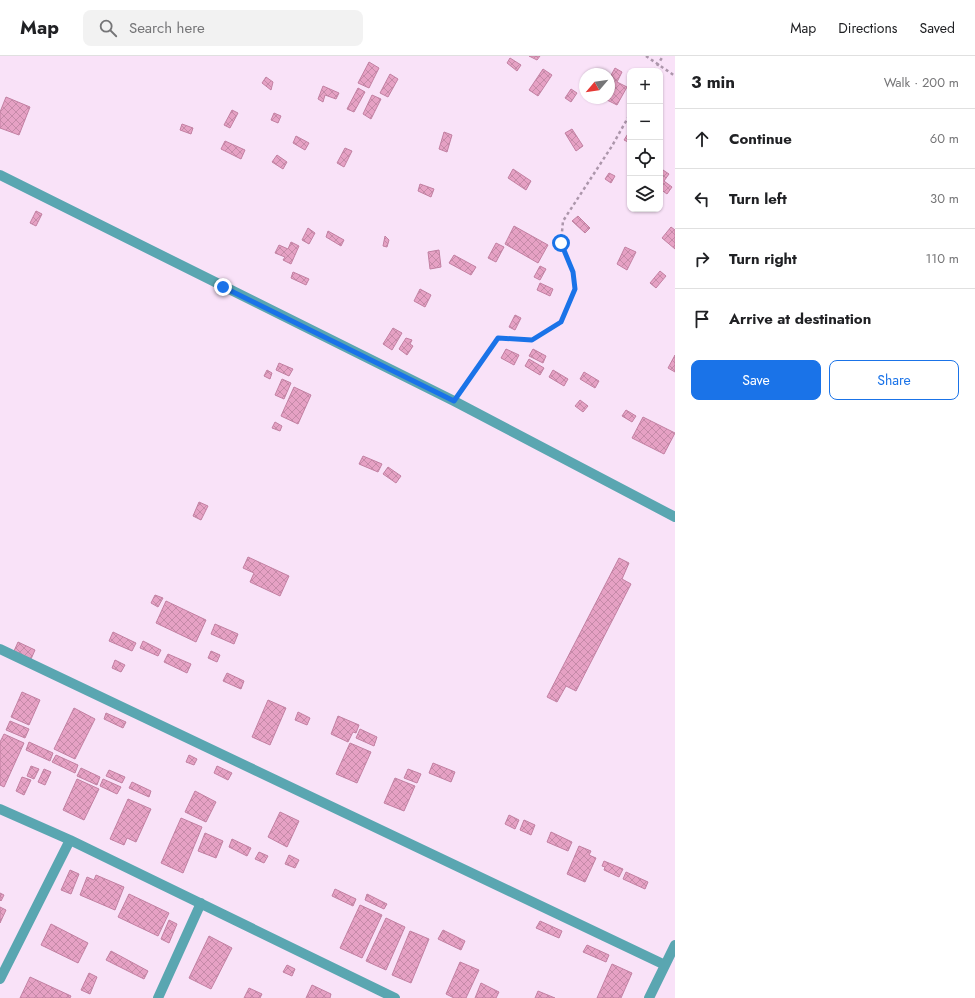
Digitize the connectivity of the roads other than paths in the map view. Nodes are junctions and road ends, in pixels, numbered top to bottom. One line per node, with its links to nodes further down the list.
1 (0, 175): 2 (street)
2 (675, 517)
3 (0, 649): 8 (street)
4 (0, 809): 5 (street)
5 (70, 840): 6 (street); 9 (street)
6 (201, 903): 10 (street); 11 (street)
7 (675, 945): 8 (street)
8 (665, 965): 12 (street)
9 (1, 977)
10 (158, 998)
11 (395, 998)
12 (648, 998)

